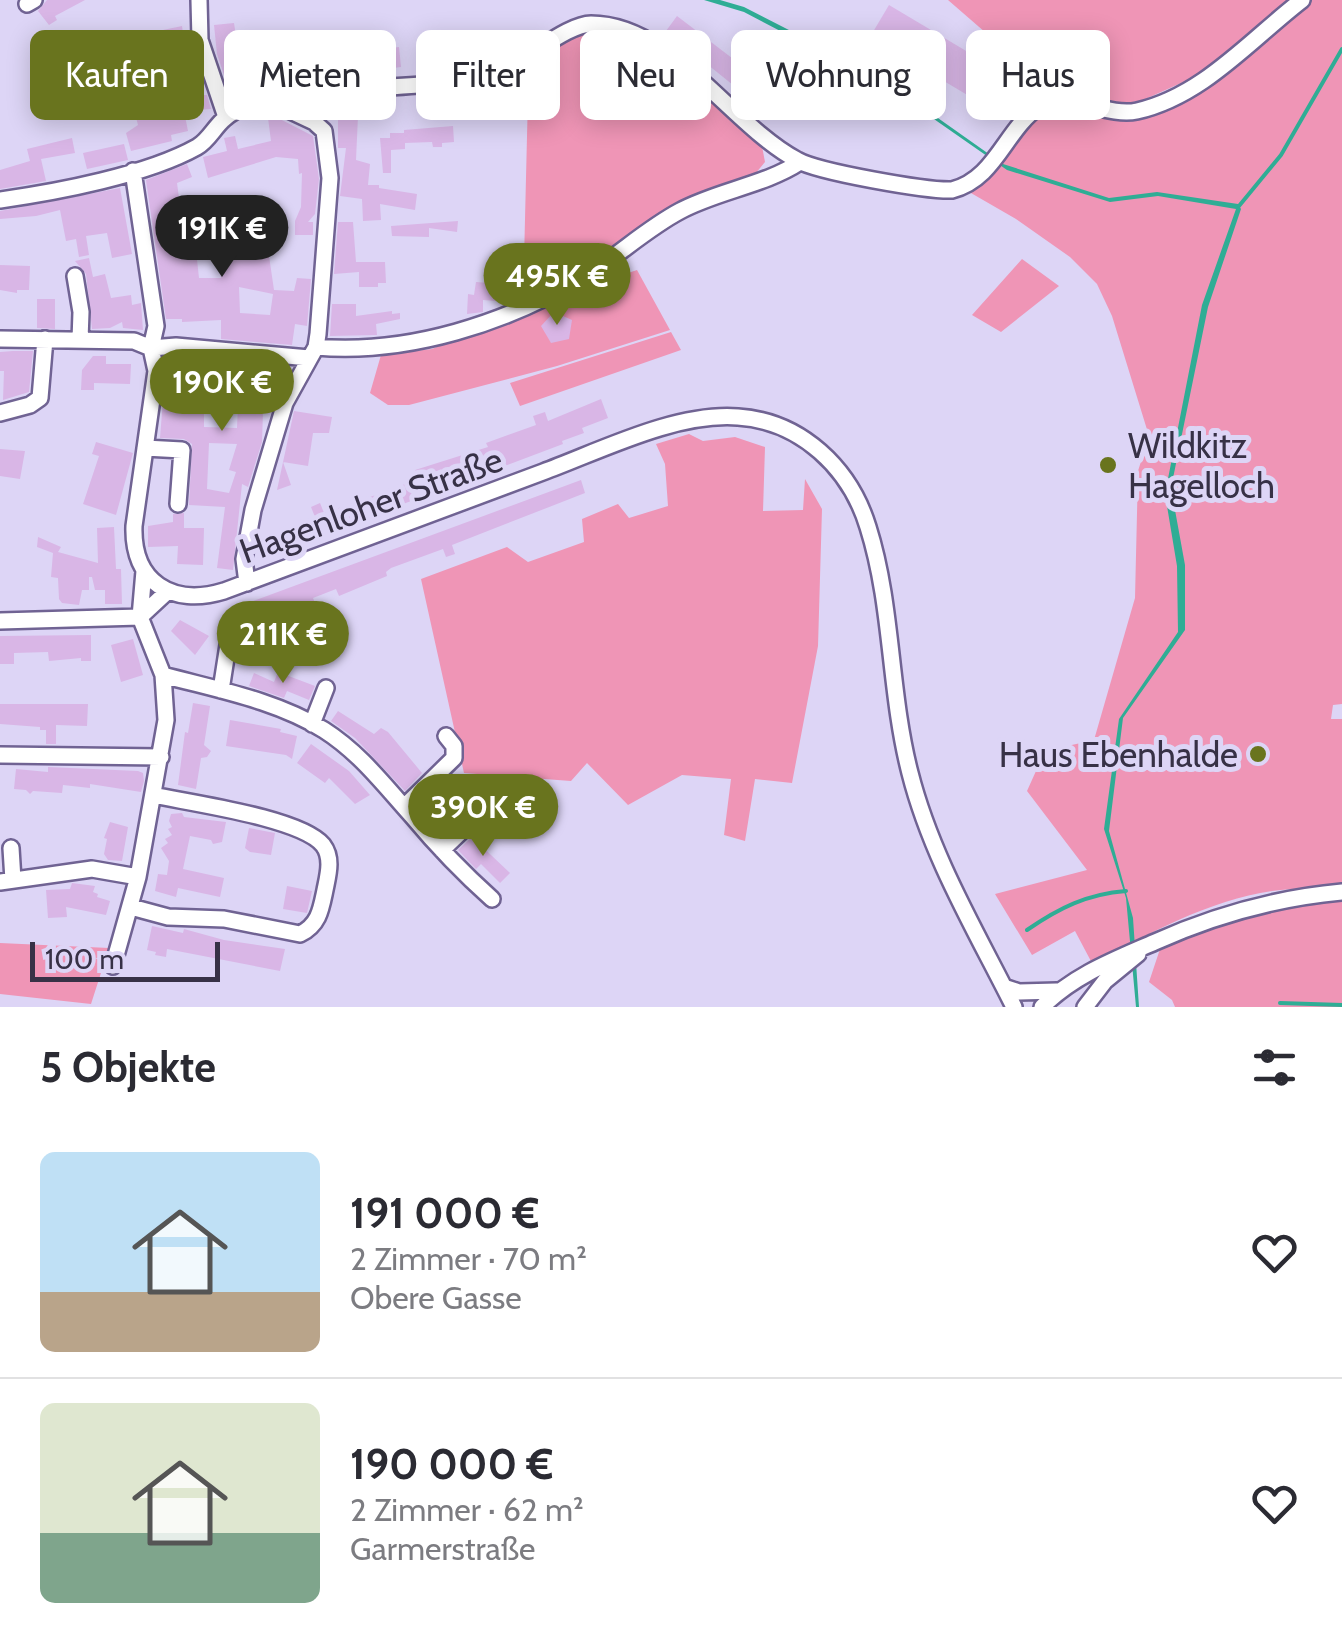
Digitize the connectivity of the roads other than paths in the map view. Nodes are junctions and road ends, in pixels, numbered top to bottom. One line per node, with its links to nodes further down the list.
1 (199, 0): 4 (street)
2 (1302, 0): 8 (street)
3 (396, 86): 7 (street)
4 (224, 110)
5 (224, 118): 9 (street)
6 (310, 120): 17 (street)
7 (768, 139): 8 (street); 10 (street)
8 (800, 162): 10 (street)
9 (133, 171): 11 (street); 16 (street)
10 (767, 176): 17 (street)
11 (0, 200)
12 (75, 276): 15 (street)
13 (0, 338): 14 (street)
14 (45, 339): 15 (street); 18 (street)
15 (80, 340): 16 (street)
16 (152, 348): 17 (street); 19 (street)
17 (312, 353): 22 (street)
18 (0, 414)
19 (145, 448): 20 (street); 21 (street)
20 (178, 504)
21 (144, 572): 23 (street); 24 (street)
22 (247, 583): 23 (street, Hagenloher Straße); 46 (street, Hagenloher Straße)
23 (168, 591): 24 (street)
24 (140, 617): 25 (street); 27 (street)
25 (0, 621)
26 (228, 645): 29 (street)
27 (163, 675): 29 (street); 33 (street)
28 (326, 688): 30 (street)
29 (221, 690): 30 (street)
30 (312, 724): 35 (street)
31 (446, 736): 35 (street)
32 (0, 756): 33 (street)
33 (161, 757): 34 (street)
34 (154, 795): 39 (street); 43 (street)
35 (404, 808): 38 (street)
36 (470, 824): 38 (street)
37 (11, 848): 40 (street)
38 (442, 850): 42 (street)
39 (138, 877): 40 (street); 43 (street)
40 (7, 881)
41 (1342, 892): 44 (street)
42 (492, 900)
43 (131, 907): 45 (street)
44 (1153, 942): 47 (street); 50 (street)
45 (113, 966)
46 (1004, 987): 47 (street); 48 (street, Hagenloher Straße)
47 (1058, 991): 49 (street)
48 (1014, 1007)
49 (1042, 1007)
50 (1086, 1007)

